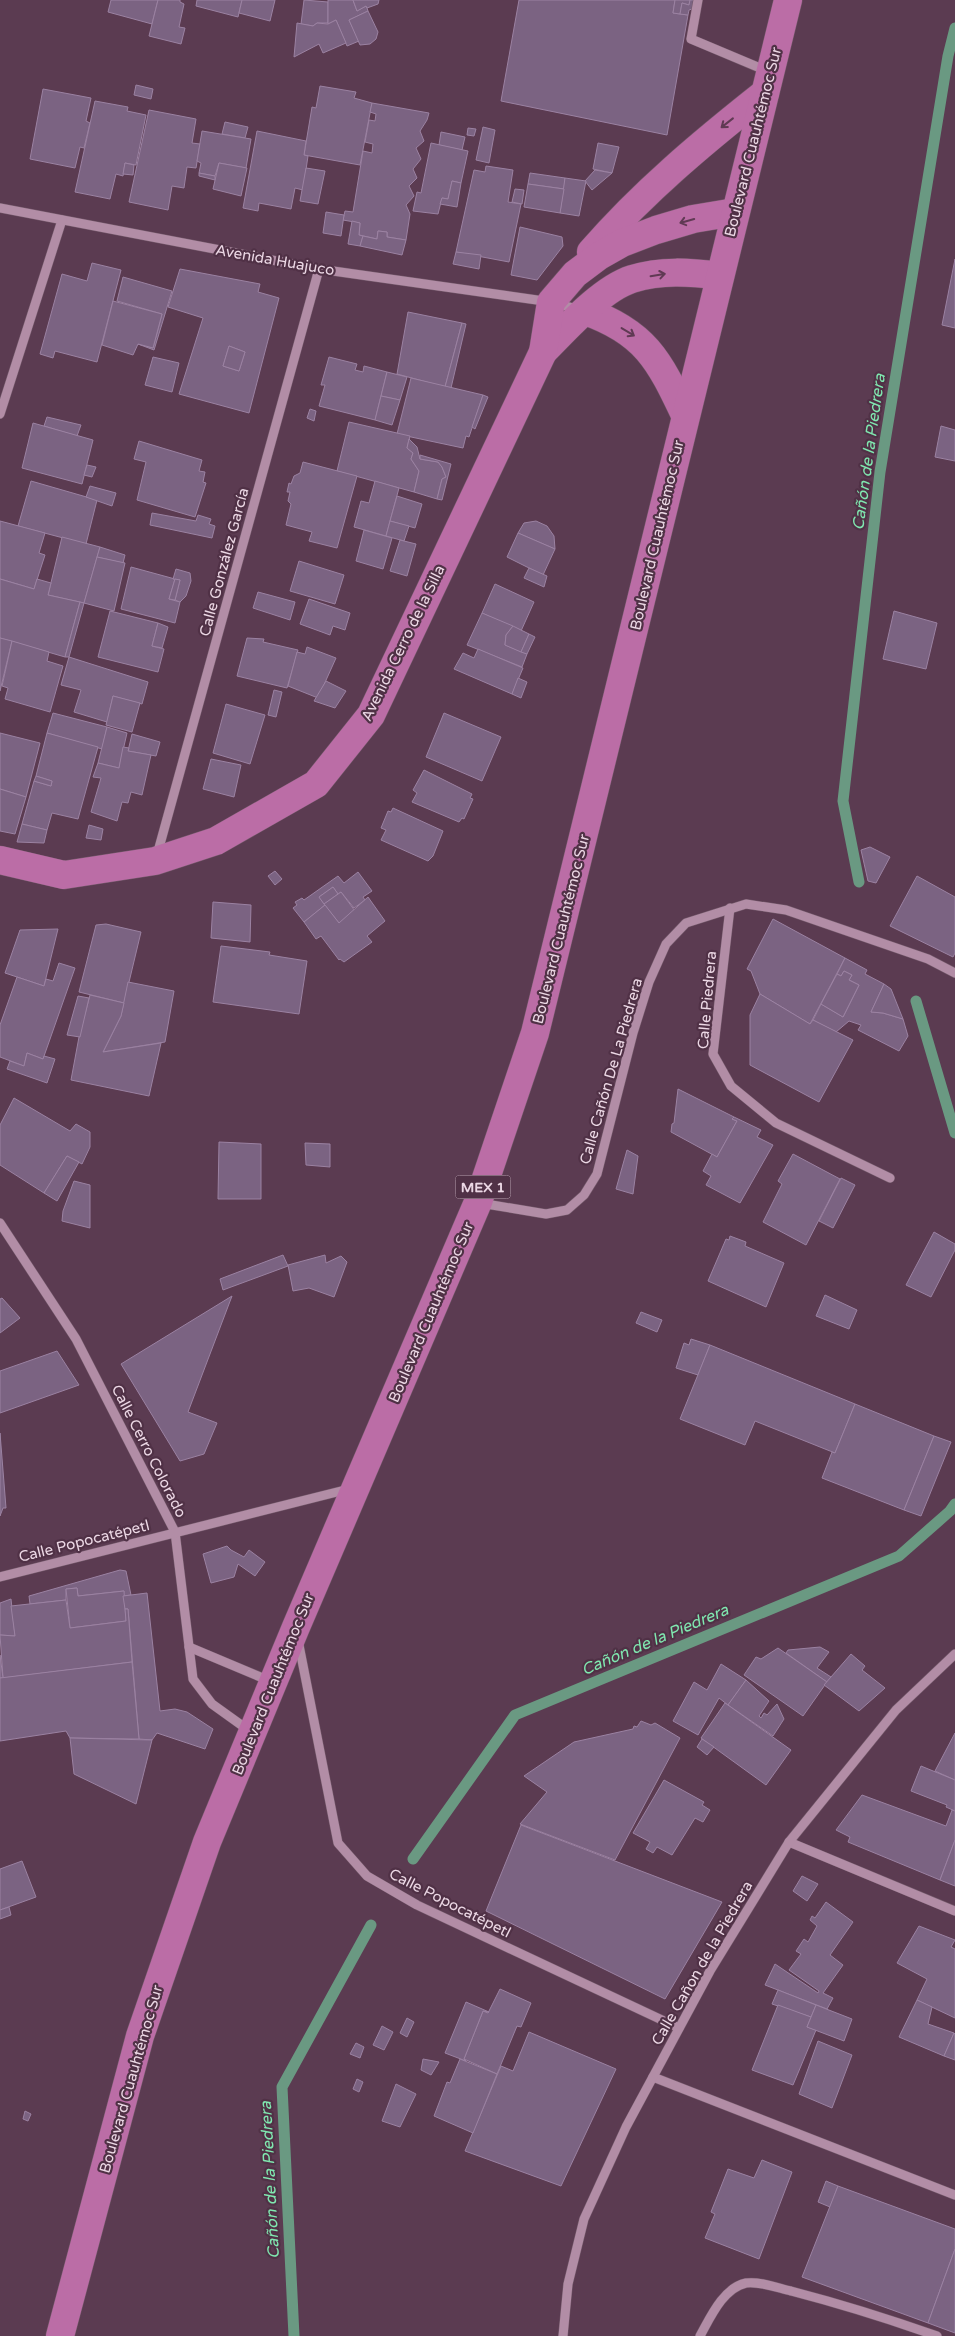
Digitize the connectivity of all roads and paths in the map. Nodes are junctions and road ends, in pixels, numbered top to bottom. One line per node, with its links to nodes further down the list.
1 (698, 0): 3 (street)
2 (788, 0): 3 (main road, Boulevard Cuauhtémoc Sur / MEX 1)
3 (768, 82): 5 (main road, Boulevard Cuauhtémoc Sur / MEX 1); 8 (main road, one-way to 8)
4 (0, 208): 6 (street, Avenida Huajuco)
5 (735, 212): 8 (main road, one-way to 8); 9 (main road, Boulevard Cuauhtémoc Sur / MEX 1)
6 (62, 220): 7 (street, Avenida Huajuco); 13 (street)
7 (319, 269): 10 (street, Avenida Huajuco); 16 (street, Calle González García)
8 (575, 274): 10 (main road)
9 (720, 276): 11 (main road, one-way to 9); 14 (main road, Boulevard Cuauhtémoc Sur / MEX 1)
10 (551, 302): 11 (street, Avenida Huajuco); 12 (main road, Avenida Cerro de la Silla)
11 (584, 311): 12 (main road, Avenida Cerro de la Silla); 14 (main road, one-way to 14)
12 (543, 352): 16 (main road, Avenida Cerro de la Silla)
13 (0, 414)
14 (685, 414): 20 (main road, Boulevard Cuauhtémoc Sur / MEX 1)
15 (0, 860): 16 (main road, Avenida Cerro de la Silla)
16 (156, 861)
17 (730, 908): 18 (street, Calle Cañón De La Piedrera); 19 (street, Calle Piedrera); 20 (street, Calle Cañón De La Piedrera)
18 (955, 973)
19 (890, 1178)
20 (478, 1202): 22 (main road, Boulevard Cuauhtémoc Sur / MEX 1)
21 (0, 1223): 23 (street, Calle Cerro Colorado)
22 (356, 1487): 23 (street, Calle Cerro Colorado); 25 (main road, Boulevard Cuauhtémoc Sur / MEX 1)
23 (175, 1532): 24 (street, Calle Popocatépetl); 26 (street)
24 (0, 1577)
25 (296, 1627): 28 (main road, Boulevard Cuauhtémoc Sur / MEX 1); 32 (street, Calle Popocatépetl)
26 (189, 1647): 28 (street); 29 (street)
27 (955, 1654): 30 (street, Calle Cañon de la Piedrera)
28 (273, 1683): 29 (main road, Boulevard Cuauhtémoc Sur / MEX 1)
29 (252, 1733): 35 (main road, Boulevard Cuauhtémoc Sur / MEX 1)
30 (789, 1842): 31 (street); 32 (street, Calle Cañon de la Piedrera)
31 (955, 1911)
32 (679, 2028): 33 (street, Calle Cañon de la Piedrera)
33 (652, 2077): 34 (street); 36 (street, Calle Cañon de la Piedrera)
34 (955, 2194)
35 (60, 2336)
36 (563, 2336)
37 (700, 2336): 38 (street)
38 (937, 2336)

